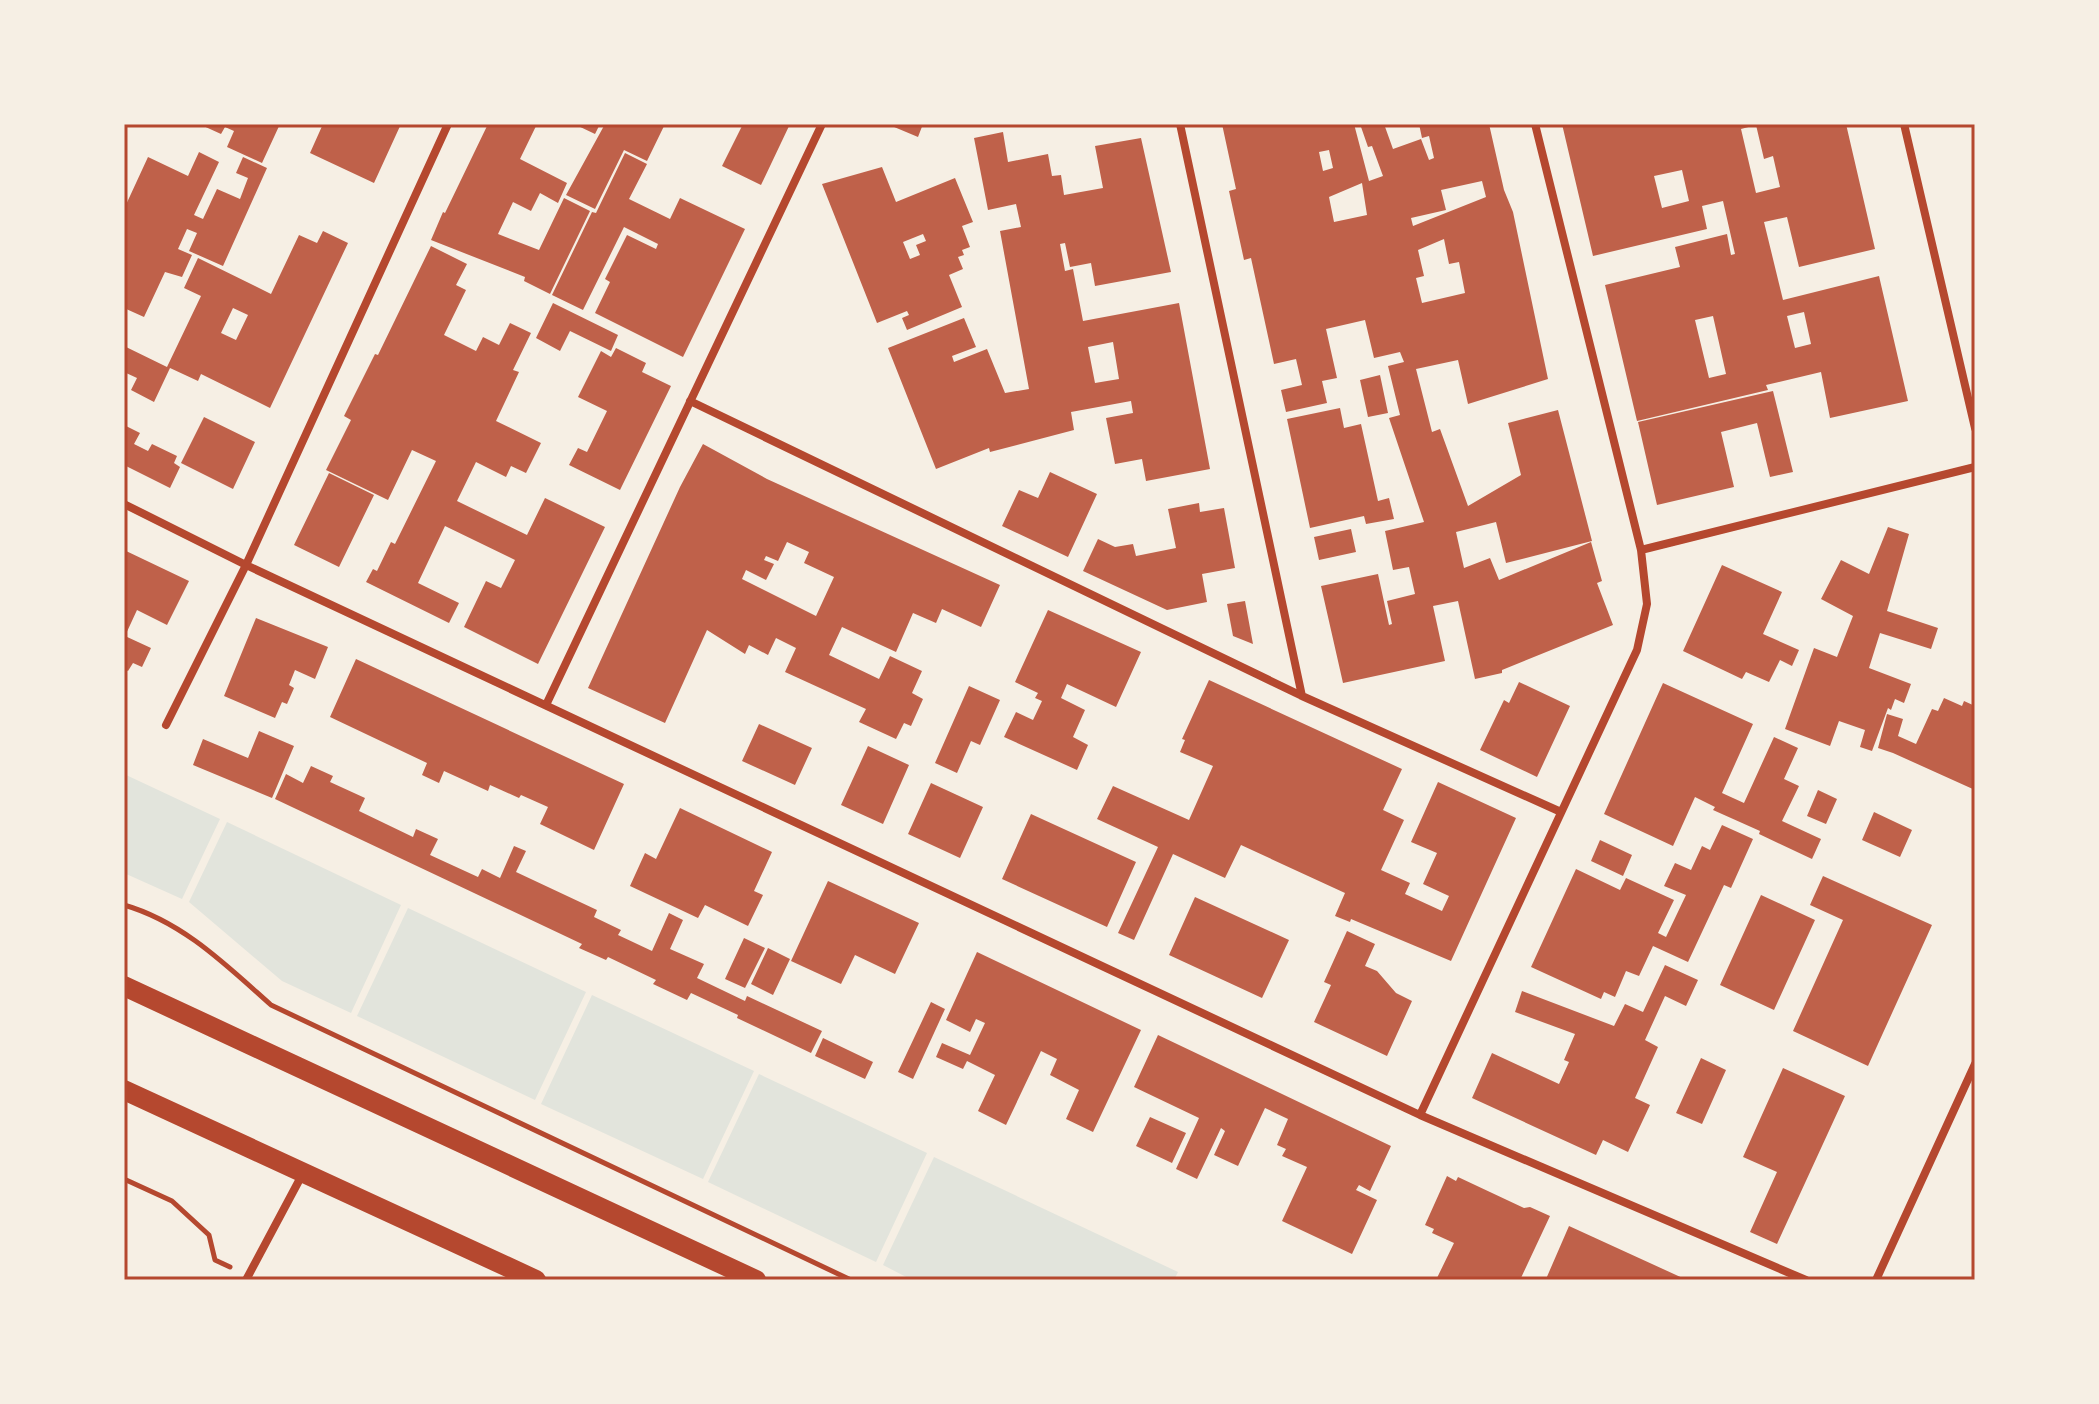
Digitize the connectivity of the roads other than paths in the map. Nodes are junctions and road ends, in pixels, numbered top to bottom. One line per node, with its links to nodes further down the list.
1 (448, 124): 11 (street)
2 (822, 124): 6 (street)
3 (1180, 124): 12 (street)
4 (1535, 124): 10 (street)
5 (1904, 124): 7 (street)
6 (690, 401): 12 (street); 13 (street)
7 (1975, 428)
8 (1975, 467): 10 (street)
9 (124, 504): 11 (street)
10 (1641, 550): 15 (street)
11 (246, 565): 13 (street); 14 (street)
12 (1302, 696): 15 (street)
13 (546, 705): 19 (street)
14 (166, 725)
15 (1561, 812): 19 (street)
16 (124, 986): 23 (main road)
17 (1975, 1064): 25 (street)
18 (124, 1090): 20 (main road)
19 (1420, 1115): 24 (street)
20 (303, 1174): 21 (street); 22 (main road)
21 (247, 1278)
22 (536, 1280)
23 (756, 1280)
24 (1806, 1280)
25 (1876, 1280)

